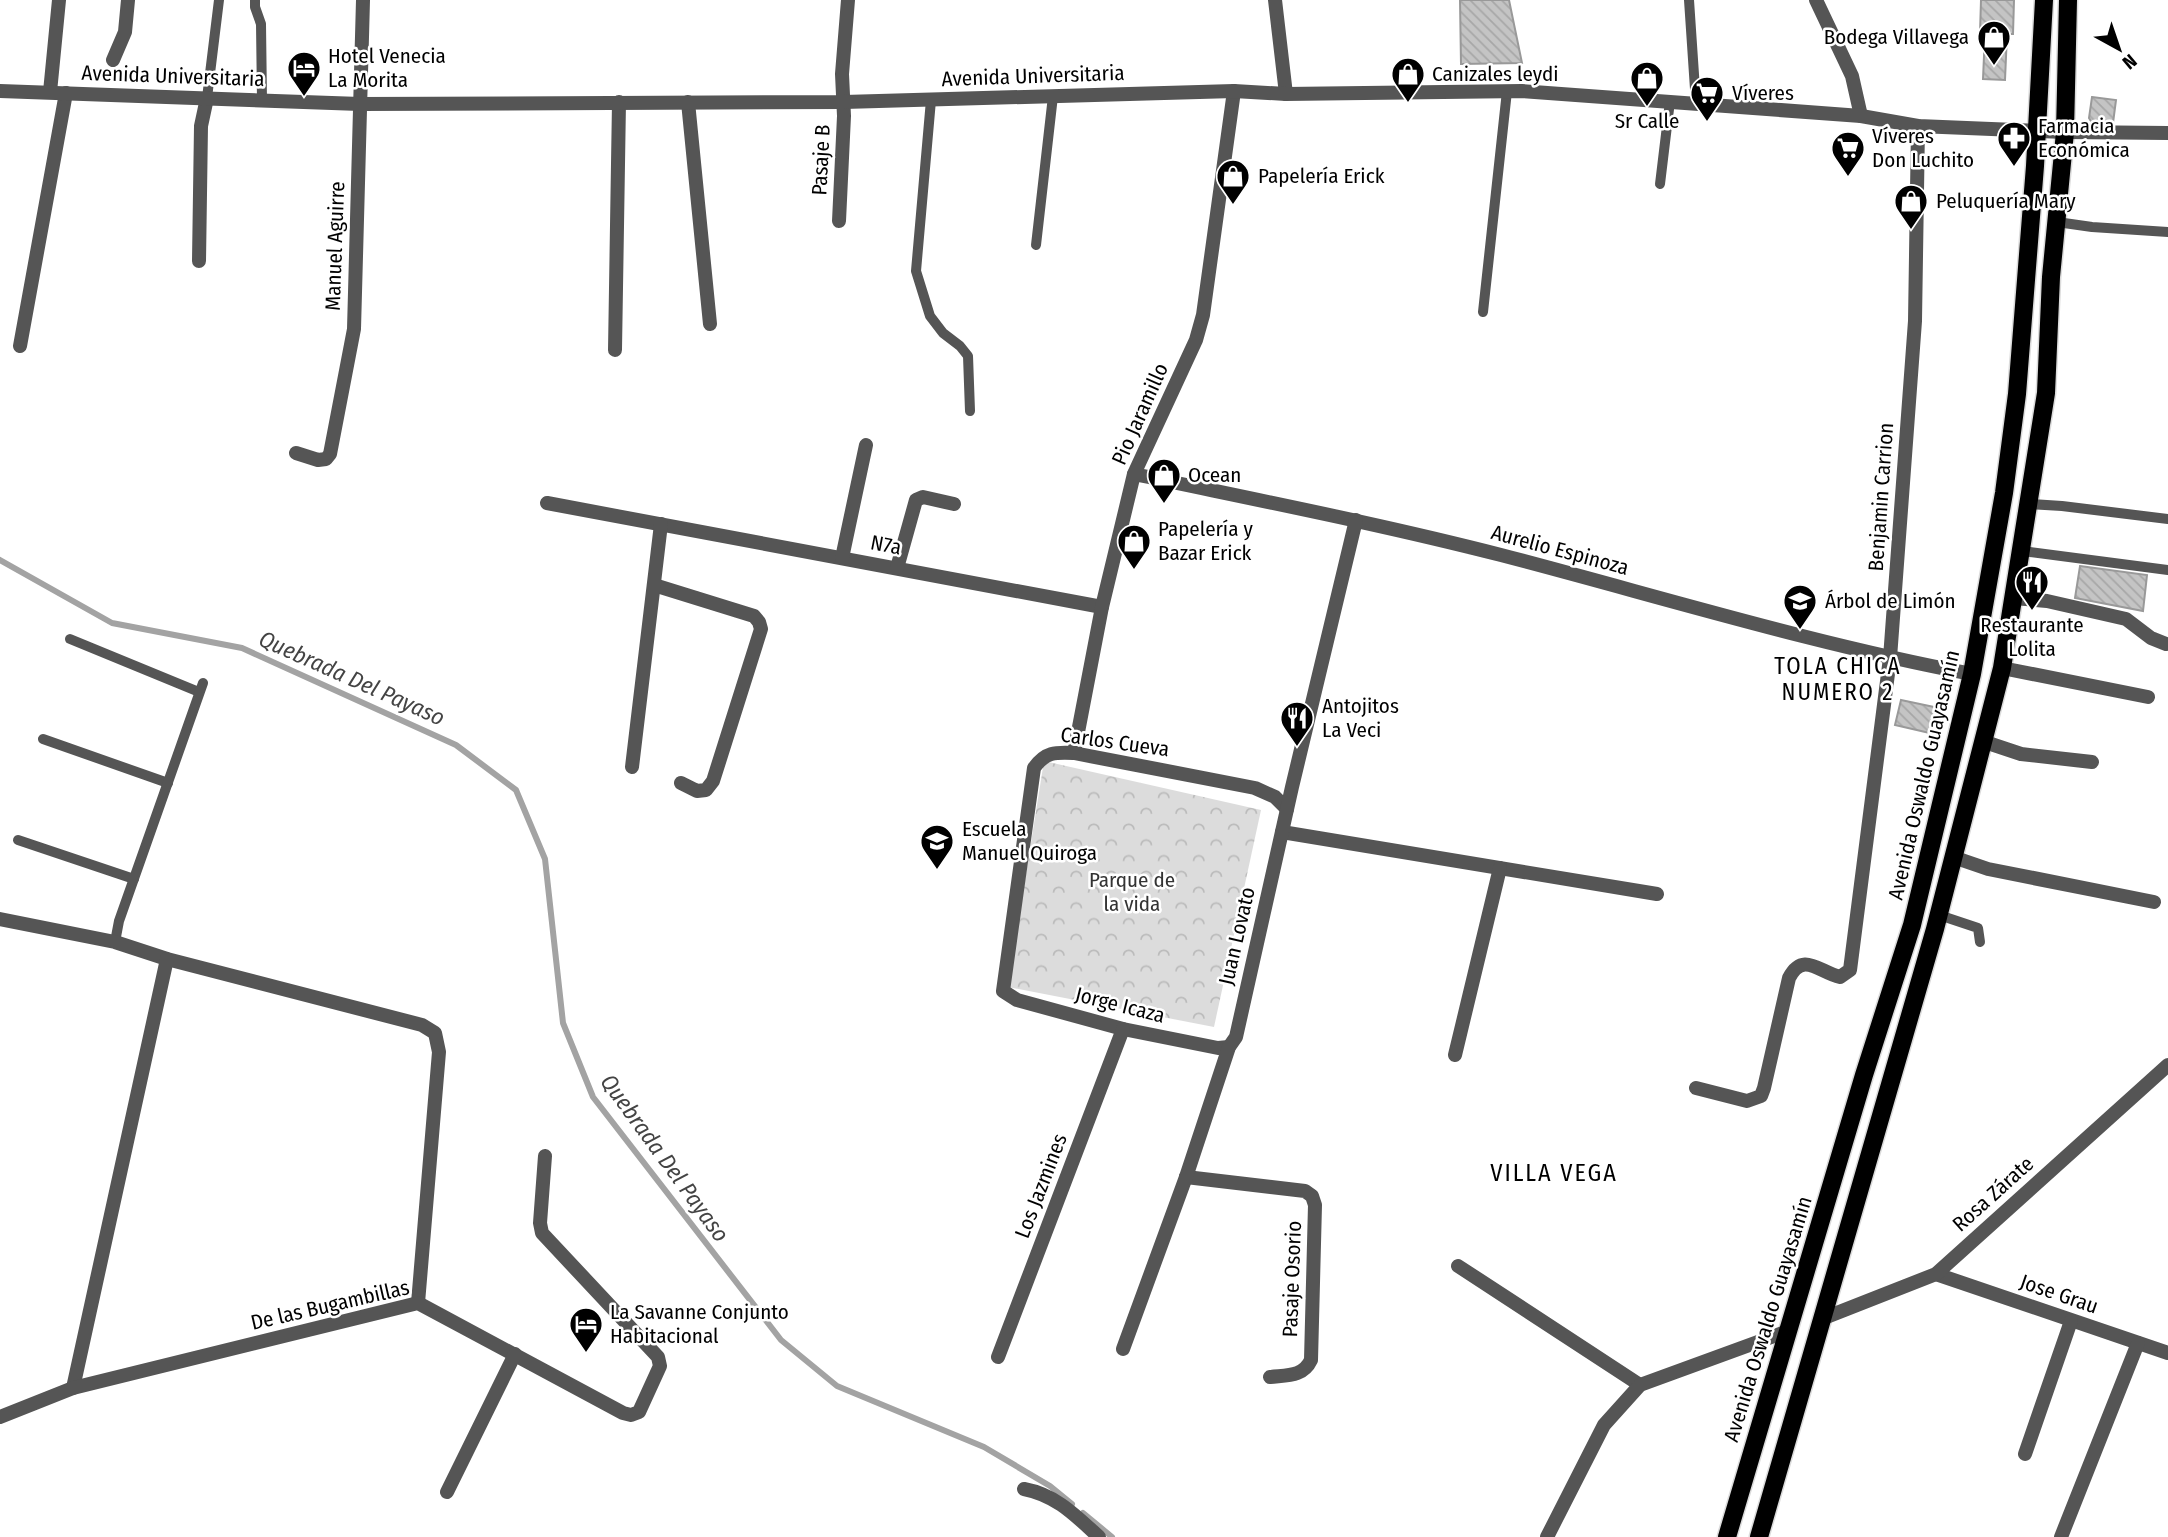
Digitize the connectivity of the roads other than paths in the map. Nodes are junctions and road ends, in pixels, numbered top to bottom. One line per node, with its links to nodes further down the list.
1 (59, 0): 16 (street)
2 (128, 0): 12 (street)
3 (219, 0): 20 (lane)
4 (255, 0): 22 (lane)
5 (363, 0): 27 (street, Manuel Aguirre)
6 (848, 0): 25 (street, Pasaje B)
7 (1275, 0): 18 (street)
8 (1689, 0): 28 (lane)
9 (1816, 0): 29 (street)
10 (2044, 0): 31 (main road, Avenida Oswaldo Guayasamín)
11 (2068, 0): 32 (main road)
12 (113, 60)
13 (0, 90): 16 (street, Avenida Universitaria)
14 (1234, 90): 18 (street, Avenida Universitaria); 19 (street, Avenida Universitaria); 47 (street, Pio Jaramillo)
15 (1507, 91): 18 (street, Avenida Universitaria); 23 (street, Avenida Universitaria); 40 (lane)
16 (50, 92): 17 (street, Avenida Universitaria)
17 (66, 93): 20 (street, Avenida Universitaria); 42 (street)
18 (1286, 94)
19 (1053, 96): 21 (street, Avenida Universitaria); 38 (lane)
20 (207, 98): 22 (street, Avenida Universitaria); 39 (street)
21 (931, 100): 25 (street, Avenida Universitaria); 44 (lane)
22 (262, 101): 27 (street, Avenida Universitaria)
23 (1670, 101): 28 (street, Avenida Universitaria); 34 (lane)
24 (688, 102): 25 (street, Avenida Universitaria); 26 (street, Avenida Universitaria); 41 (street)
25 (844, 102): 35 (street, Pasaje B)
26 (620, 103): 27 (street, Avenida Universitaria); 43 (street)
27 (360, 104): 46 (street, Manuel Aguirre)
28 (1696, 104): 29 (street, Avenida Universitaria)
29 (1861, 117): 30 (street, Avenida Universitaria)
30 (1917, 126): 31 (street, Avenida Universitaria); 63 (street, Benjamin Carrion)
31 (2037, 132): 32 (street, Avenida Universitaria); 65 (main road, Avenida Oswaldo Guayasamín)
32 (2065, 132): 33 (street); 36 (main road)
33 (2168, 133)
34 (1660, 184)
35 (839, 220)
36 (2057, 222): 37 (lane); 50 (main road)
37 (2168, 232)
38 (1036, 244)
39 (199, 261)
40 (1483, 312)
41 (710, 324)
42 (20, 346)
43 (615, 350)
44 (970, 411)
45 (866, 446): 55 (street)
46 (296, 453)
47 (1135, 474): 52 (street, Aurelio Espinoza); 60 (street, Pio Jaramillo)
48 (547, 503): 53 (street, N7a)
49 (954, 504): 56 (street)
50 (2030, 504): 51 (lane); 54 (main road)
51 (2168, 519)
52 (1356, 520): 63 (street, Aurelio Espinoza); 74 (street, Juan Lovato)
53 (662, 524): 55 (street, N7a); 58 (street)
54 (2022, 551): 57 (lane); 59 (main road)
55 (842, 558): 56 (street, N7a)
56 (897, 568): 60 (street, N7a)
57 (2168, 570)
58 (654, 585): 71 (street); 73 (street)
59 (2014, 598): 62 (street); 64 (main road)
60 (1102, 607): 69 (street, Pio Jaramillo)
61 (70, 639): 72 (lane)
62 (2166, 644)
63 (1890, 659): 65 (street, Aurelio Espinoza); 92 (street, Benjamin Carrion)
64 (2002, 668): 66 (street); 68 (main road)
65 (1972, 674): 100 (main road, Avenida Oswaldo Guayasamín)
66 (2148, 697)
67 (43, 738): 72 (lane)
68 (1982, 741): 70 (street); 77 (main road)
69 (1074, 753): 74 (street, Carlos Cueva); 87 (street, Carlos Cueva)
70 (2092, 762)
71 (632, 768)
72 (168, 783): 79 (lane)
73 (681, 783)
74 (1287, 809): 75 (street, Juan Lovato)
75 (1282, 832): 78 (street); 89 (street, Juan Lovato)
76 (18, 840): 79 (lane)
77 (1953, 857): 81 (street); 82 (main road)
78 (1500, 868): 80 (street); 90 (street)
79 (134, 879): 84 (lane)
80 (1657, 894)
81 (2154, 902)
82 (1939, 915): 85 (lane); 98 (main road)
83 (0, 919): 84 (street)
84 (115, 942): 86 (street)
85 (1980, 942)
86 (167, 959): 97 (street); 108 (street)
87 (1003, 991): 88 (street, Jorge Icaza)
88 (1123, 1029): 89 (street, Jorge Icaza); 105 (street, Los Jazmines)
89 (1229, 1047): 94 (street, Juan Lovato)
90 (1455, 1055)
91 (2168, 1065): 96 (street, Rosa Zárate)
92 (1696, 1088)
93 (545, 1156): 104 (street, De las Bugambillas)
94 (1186, 1177): 102 (street, Juan Lovato); 106 (street, Pasaje Osorio)
95 (1458, 1266): 107 (street)
96 (1936, 1274): 98 (street, Rosa Zárate); 99 (street, Jose Grau)
97 (418, 1303): 104 (street, De las Bugambillas); 108 (street, De las Bugambillas)
98 (1824, 1318): 116 (main road)
99 (2071, 1321): 101 (street, Jose Grau); 110 (street)
100 (1788, 1331): 107 (street); 115 (main road, Avenida Oswaldo Guayasamín)
101 (2138, 1343): 103 (street, Jose Grau); 117 (street)
102 (1123, 1349)
103 (2168, 1353)
104 (515, 1354): 112 (street)
105 (998, 1357)
106 (1270, 1377)
107 (1640, 1385): 114 (street)
108 (73, 1388): 109 (street, De las Bugambillas)
109 (0, 1417)
110 (2025, 1454)
111 (1024, 1489): 113 (street)
112 (447, 1492)
113 (1098, 1537)
114 (1546, 1537)
115 (1727, 1537)
116 (1759, 1537)
117 (2061, 1537)

